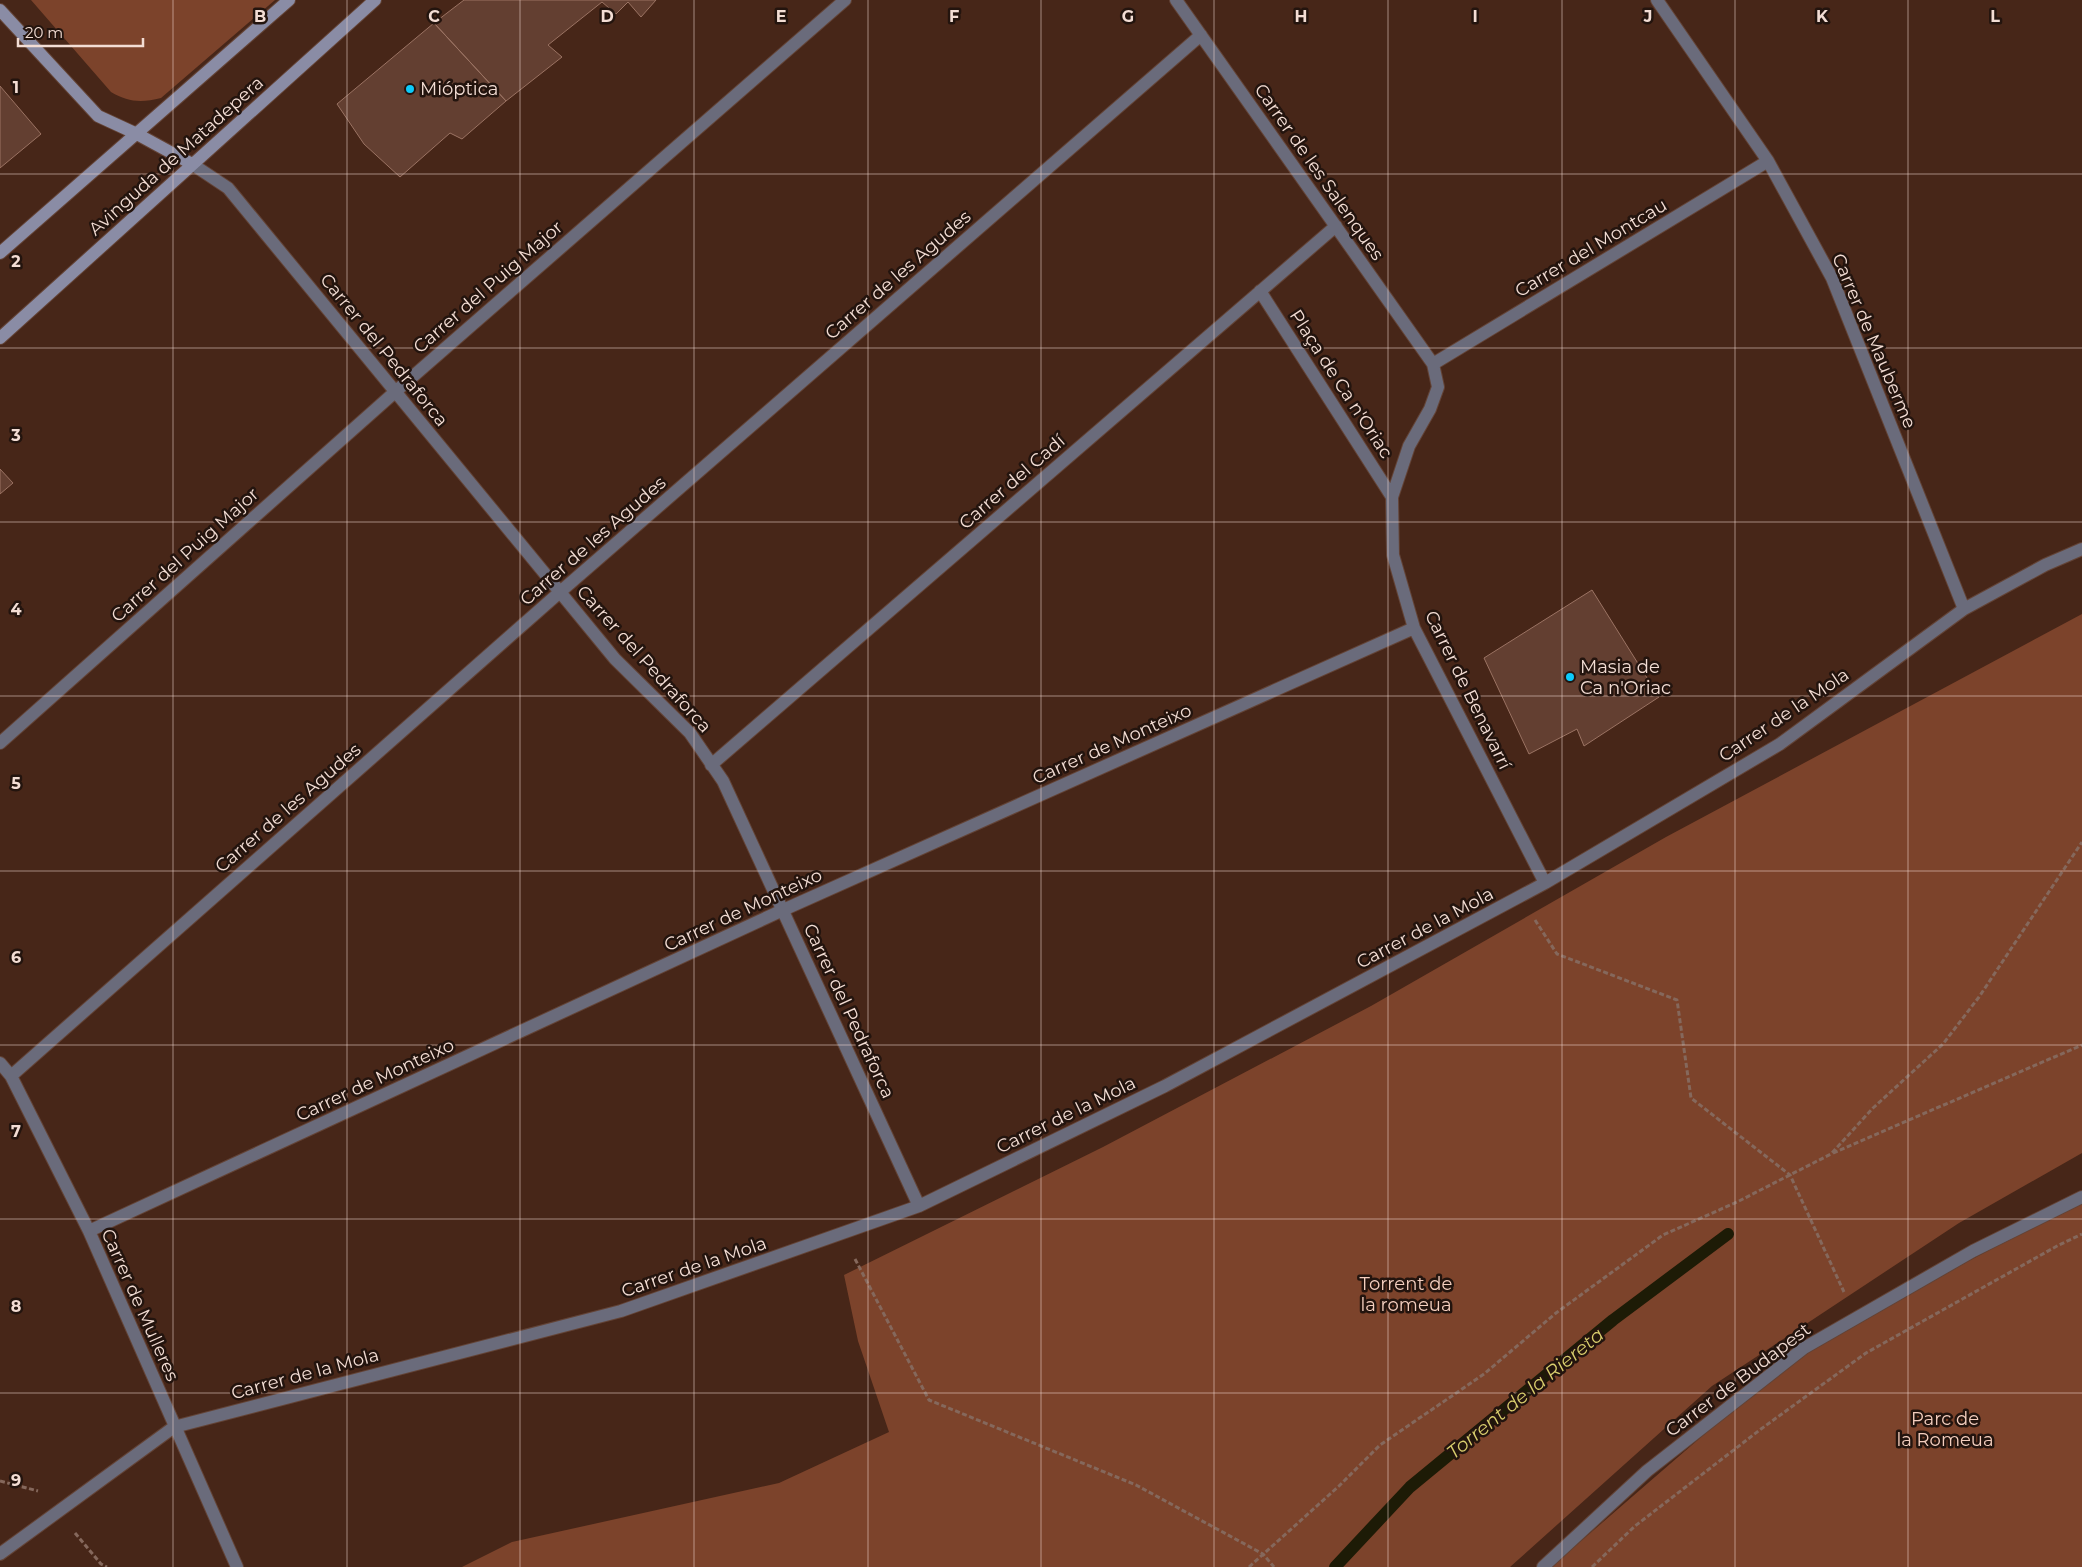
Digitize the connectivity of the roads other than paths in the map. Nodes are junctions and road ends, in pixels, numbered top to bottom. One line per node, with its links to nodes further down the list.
1 (289, 0): 8 (street)
2 (375, 0): 10 (street, Avinguda de Matadepera)
3 (845, 0): 16 (street, Carrer del Puig Major)
4 (1176, 0): 7 (street, Carrer de les Salenques)
5 (1657, 0): 9 (street, Carrer de Mauberme)
6 (0, 10): 8 (street)
7 (1200, 35): 11 (street, Carrer de les Salenques); 19 (street, Carrer de les Agudes)
8 (137, 134): 10 (street); 12 (street)
9 (1768, 162): 15 (street, Carrer del Montcau); 20 (street, Carrer de Mauberme)
10 (192, 164): 14 (street, Avinguda de Matadepera); 16 (street, Carrer del Pedraforca)
11 (1336, 226): 13 (street, Carrer del Cadí); 15 (street, Carrer de les Salenques)
12 (0, 253)
13 (1260, 291): 17 (street, Plaça de Ca n'Oriac); 23 (street, Carrer del Cadí)
14 (0, 338)
15 (1433, 364): 17 (street, Carrer de Benavarrí)
16 (395, 392): 19 (street, Carrer del Pedraforca); 22 (street, Carrer del Puig Major)
17 (1392, 497): 21 (street, Carrer de Benavarrí)
18 (2082, 549): 20 (street, Carrer de la Mola)
19 (560, 592): 23 (street, Carrer del Pedraforca); 27 (street, Carrer de les Agudes)
20 (1964, 609): 24 (street, Carrer de la Mola)
21 (1414, 628): 24 (street, Carrer de Benavarrí); 25 (street, Carrer de Monteixo)
22 (0, 743)
23 (711, 765): 25 (street, Carrer del Pedraforca)
24 (1545, 882): 29 (street, Carrer de la Mola)
25 (783, 910): 29 (street, Carrer del Pedraforca); 30 (street, Carrer de Monteixo)
26 (0, 1063): 27 (street, Carrer de Mulleres)
27 (11, 1076): 30 (street, Carrer de Mulleres)
28 (2082, 1197): 34 (street, Carrer de Budapest)
29 (919, 1206): 31 (street, Carrer de la Mola)
30 (89, 1231): 31 (street, Carrer de Mulleres)
31 (174, 1426): 32 (street, Carrer de la Mola); 33 (street, Carrer de Mulleres)
32 (0, 1554)
33 (237, 1567)
34 (1544, 1567)

